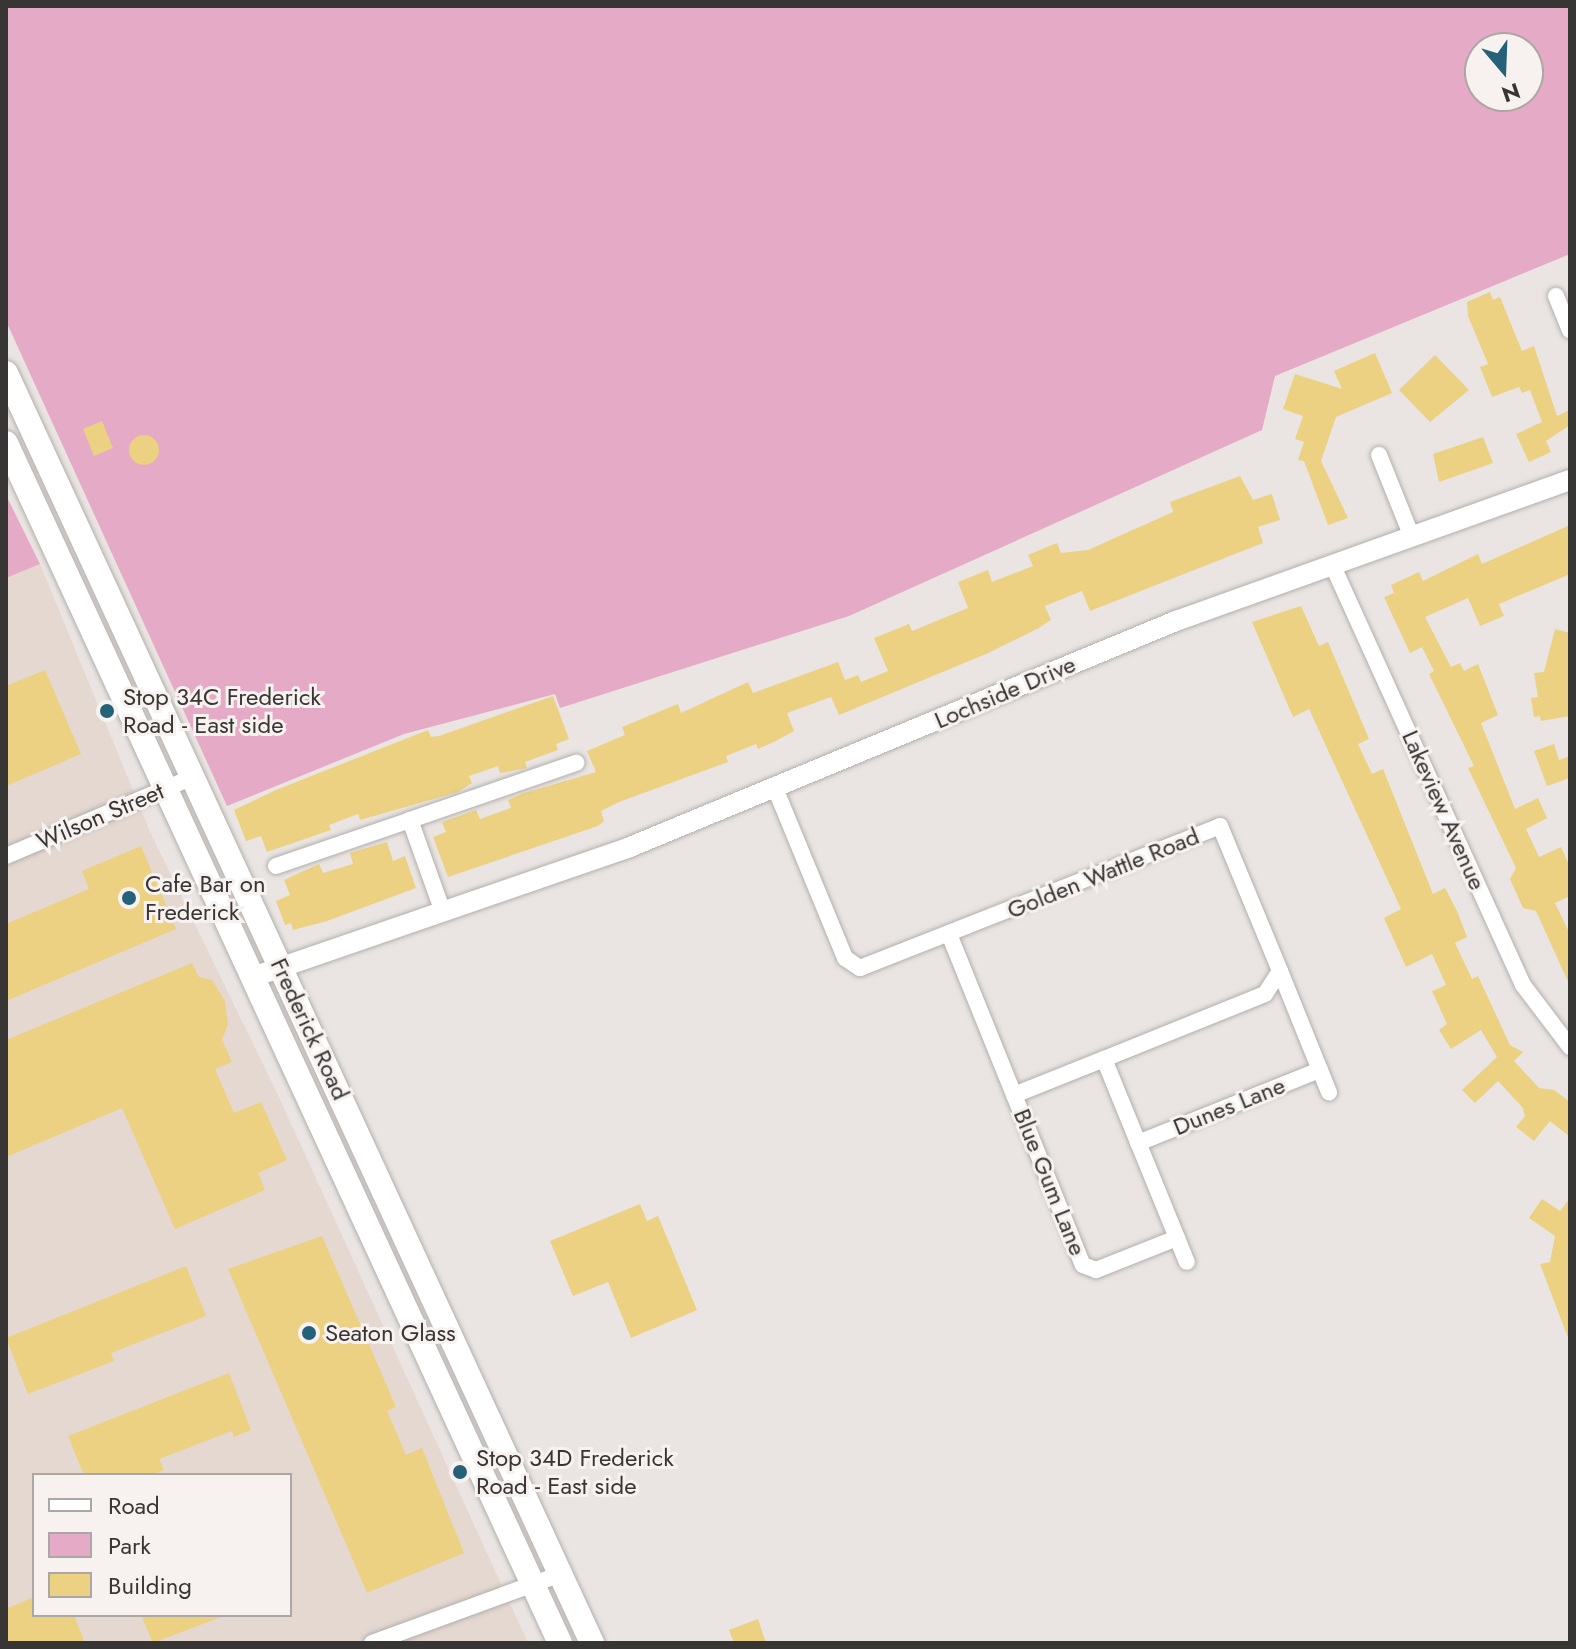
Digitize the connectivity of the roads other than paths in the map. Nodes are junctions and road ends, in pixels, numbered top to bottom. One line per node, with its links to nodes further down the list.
1 (1556, 296): 2 (street)
2 (1570, 330)
3 (6, 373): 10 (main road, Frederick Road)
4 (6, 443): 12 (main road, Frederick Road)
5 (1379, 455): 7 (street)
6 (1570, 480): 7 (street, Lochside Drive)
7 (1412, 537): 8 (street, Lochside Drive)
8 (1332, 564): 11 (street, Lochside Drive); 21 (street, Lakeview Avenue)
9 (576, 763): 13 (street)
10 (193, 777): 12 (street, Wilson Street); 18 (main road, Frederick Road)
11 (775, 788): 16 (street, Lochside Drive); 17 (street, Golden Wattle Road)
12 (166, 789): 14 (street, Wilson Street); 20 (main road, Frederick Road)
13 (410, 820): 15 (street); 16 (street)
14 (6, 856)
15 (276, 866)
16 (443, 912): 18 (street, Lochside Drive)
17 (949, 934): 19 (street, Golden Wattle Road); 25 (street, Blue Gum Lane)
18 (282, 967): 20 (street, Lochside Drive); 29 (main road, Frederick Road)
19 (1280, 971): 22 (street); 23 (street)
20 (253, 977): 30 (main road, Frederick Road)
21 (1570, 1047)
22 (1104, 1059): 25 (street, Blue Gum Lane); 26 (street)
23 (1320, 1070): 24 (street); 26 (street, Dunes Lane)
24 (1329, 1092)
25 (1014, 1095): 27 (street, Blue Gum Lane)
26 (1138, 1143): 27 (street)
27 (1177, 1238): 28 (street)
28 (1187, 1262)
29 (561, 1574): 30 (street); 33 (main road, Frederick Road)
30 (533, 1585): 31 (street); 32 (main road, Frederick Road)
31 (372, 1643)
32 (560, 1643)
33 (592, 1643)

